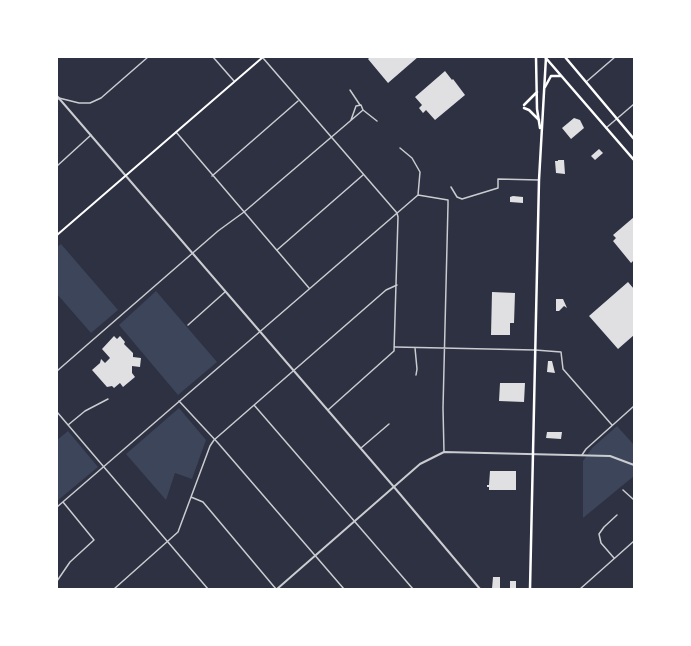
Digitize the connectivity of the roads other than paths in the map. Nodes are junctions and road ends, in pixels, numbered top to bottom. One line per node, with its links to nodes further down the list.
1 (148, 57): 14 (street)
2 (212, 57): 9 (street)
3 (262, 57): 9 (main road); 15 (street)
4 (536, 57): 13 (main road)
5 (545, 57): 8 (main road); 11 (main road)
6 (565, 57): 10 (main road)
7 (615, 57): 10 (street)
8 (564, 80): 11 (main road); 23 (main road)
9 (234, 82): 25 (main road)
10 (586, 82): 19 (main road)
11 (545, 87): 24 (main road)
12 (350, 90): 17 (street)
13 (537, 92): 22 (main road); 22 (main road)
14 (58, 98): 26 (street)
15 (299, 101): 27 (street); 34 (street)
16 (634, 104): 19 (street)
17 (360, 105): 18 (street); 20 (street)
18 (363, 110): 20 (street); 21 (street)
19 (616, 119): 23 (street); 28 (main road)
20 (351, 120): 27 (street)
21 (377, 121)
22 (539, 121): 24 (main road)
23 (606, 128): 30 (main road)
24 (541, 130): 35 (main road)
25 (176, 132): 33 (main road); 34 (street)
26 (91, 136): 31 (street); 33 (street)
27 (330, 137): 32 (street); 38 (street)
28 (634, 139)
29 (400, 148): 37 (street)
30 (634, 160)
31 (57, 166)
32 (363, 175): 39 (street); 41 (street)
33 (125, 176): 40 (main road); 42 (street)
34 (212, 176): 38 (street)
35 (539, 180): 36 (street); 51 (main road)
36 (451, 188)
37 (418, 195): 39 (street); 50 (street)
38 (244, 212): 41 (street); 42 (street)
39 (397, 213): 43 (street); 44 (street)
40 (57, 235)
41 (276, 250): 44 (street)
42 (192, 254): 45 (street); 53 (street)
43 (397, 285): 48 (street); 52 (street)
44 (309, 288): 47 (street)
45 (226, 292): 46 (street); 47 (street)
46 (188, 325)
47 (260, 332): 52 (street); 56 (street)
48 (395, 347): 49 (street); 59 (street)
49 (415, 348): 50 (street); 54 (street)
50 (445, 349): 51 (street); 66 (street)
51 (535, 350): 63 (street); 67 (main road)
52 (293, 370): 57 (street); 59 (street)
53 (57, 371)
54 (416, 375)
55 (108, 399): 62 (street)
56 (180, 402): 64 (street); 70 (street)
57 (254, 405): 64 (street); 78 (street)
58 (634, 406): 63 (street)
59 (328, 410): 65 (street)
60 (57, 412): 62 (street)
61 (389, 424): 65 (street)
62 (68, 425): 70 (street)
63 (612, 425): 68 (street)
64 (214, 440): 73 (street); 81 (street)
65 (361, 448): 71 (street)
66 (444, 452): 67 (street); 71 (street)
67 (533, 454): 68 (street); 90 (main road)
68 (582, 455): 69 (street)
69 (634, 465)
70 (104, 467): 75 (street); 80 (street)
71 (394, 486): 78 (street); 89 (street)
72 (623, 490): 74 (street)
73 (191, 497): 80 (street); 86 (street)
74 (634, 500)
75 (63, 502): 76 (street); 83 (street)
76 (57, 507)
77 (617, 515): 82 (street)
78 (354, 522): 81 (street); 88 (street)
79 (634, 541): 82 (street)
80 (168, 542): 84 (street); 85 (street)
81 (316, 555): 86 (street); 87 (street)
82 (614, 558): 91 (street)
83 (57, 581)
84 (114, 589)
85 (208, 589)
86 (277, 589)
87 (344, 589)
88 (413, 589)
89 (480, 589)
90 (530, 589)
91 (580, 589)

